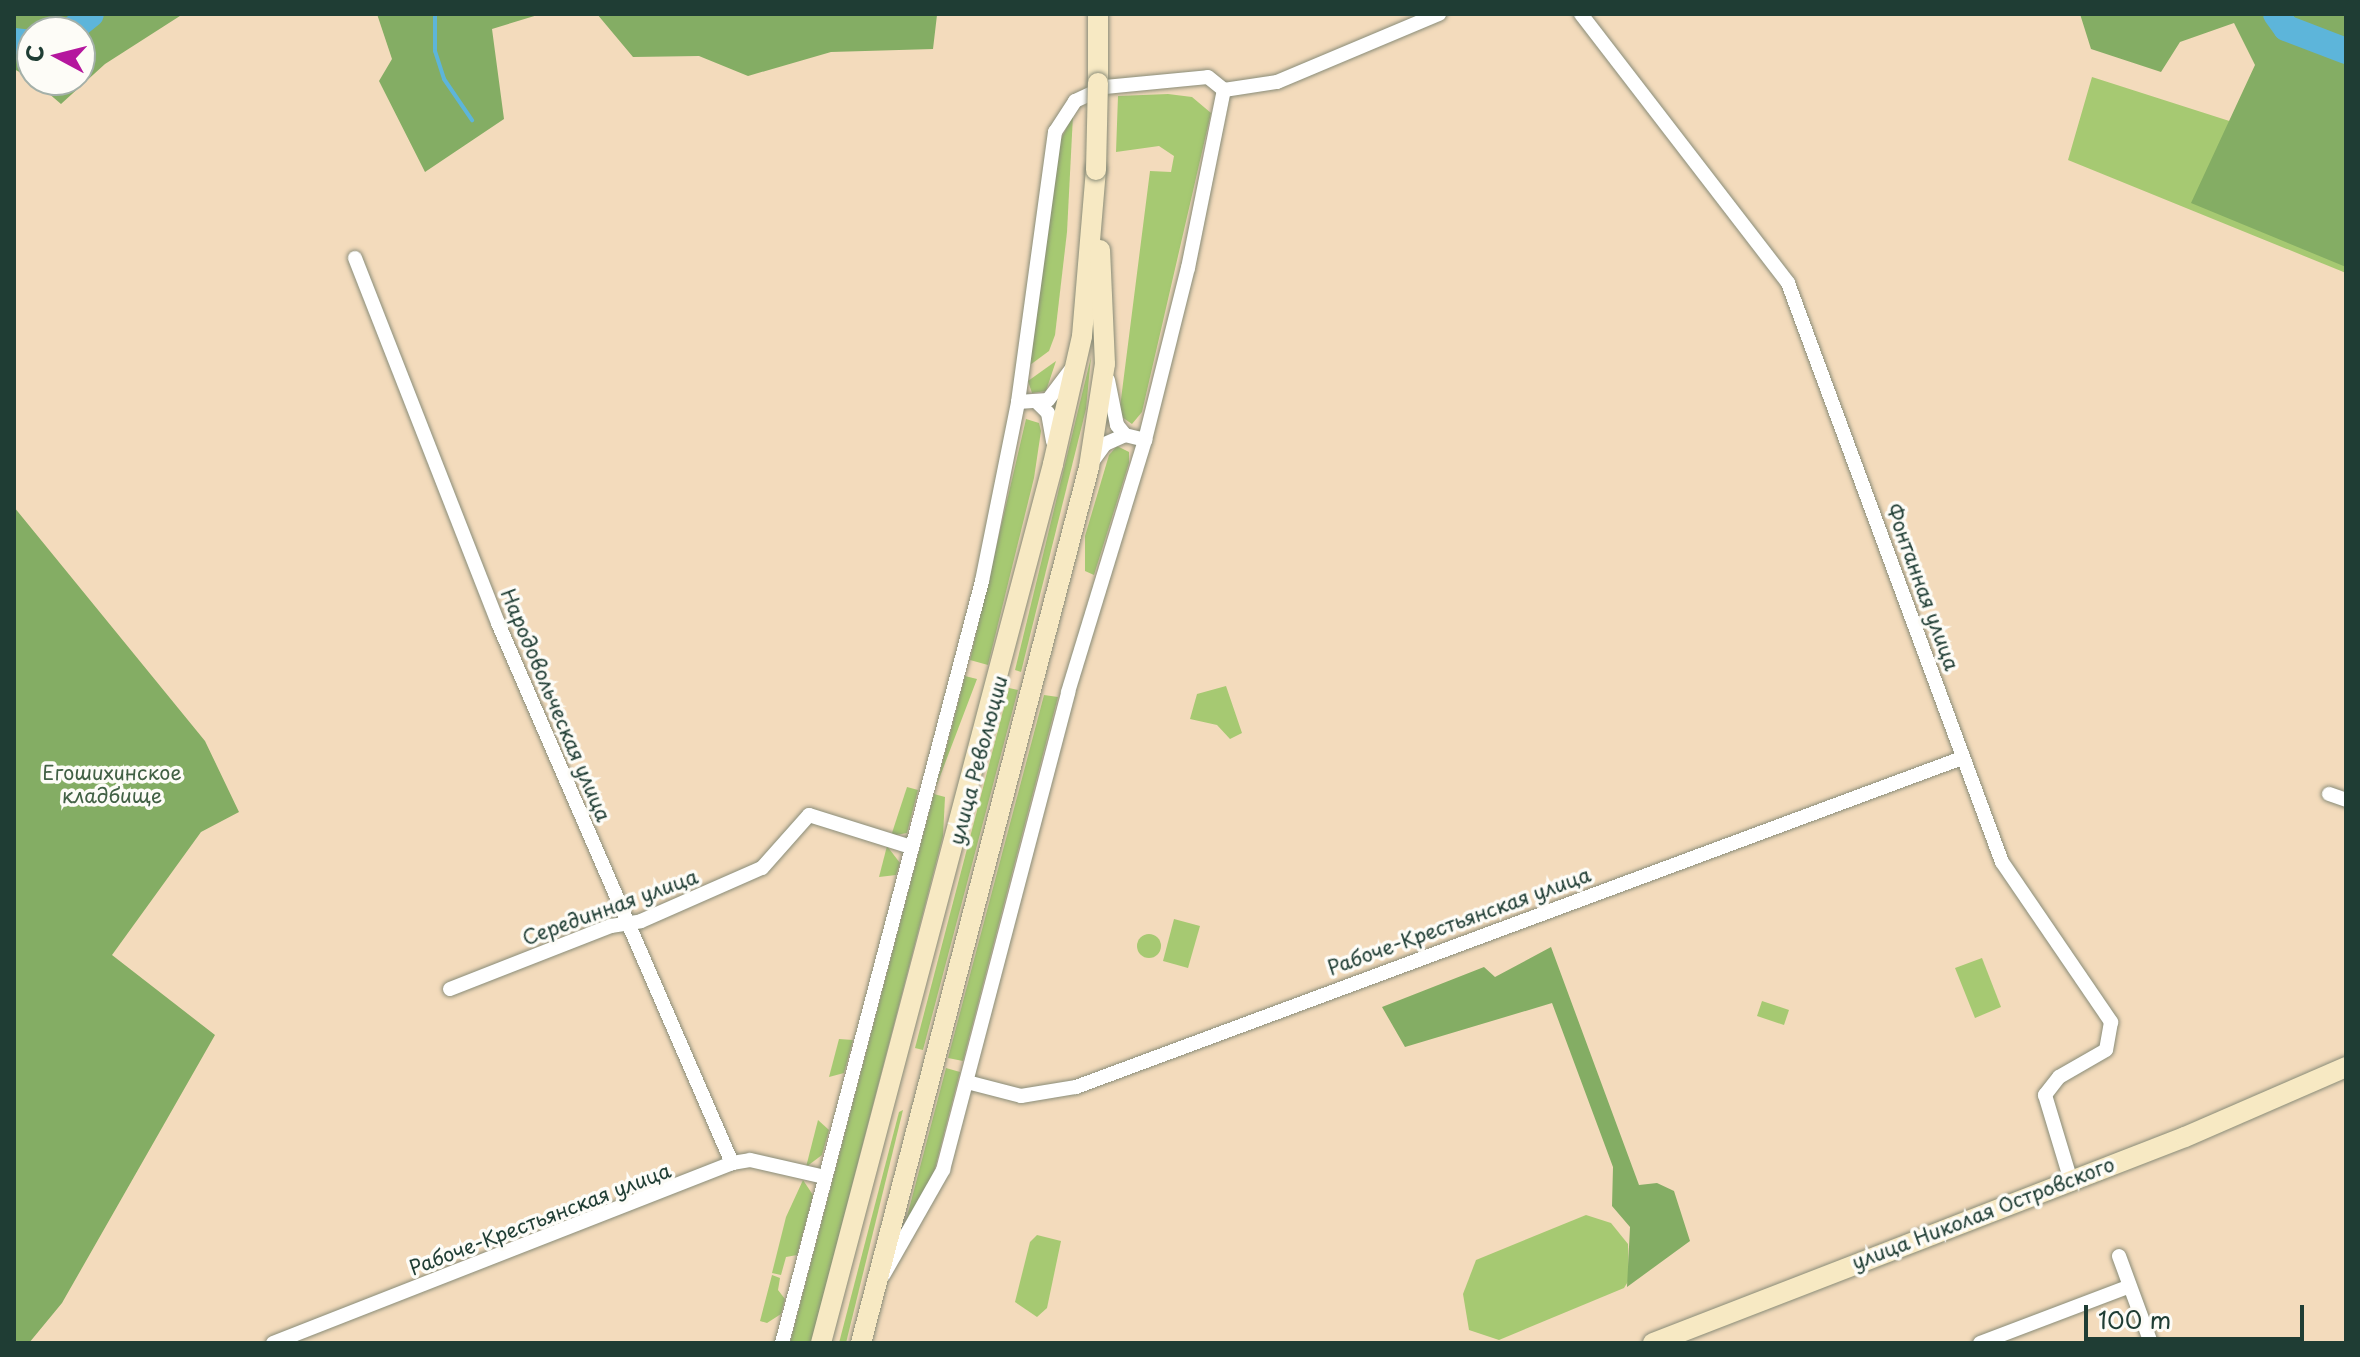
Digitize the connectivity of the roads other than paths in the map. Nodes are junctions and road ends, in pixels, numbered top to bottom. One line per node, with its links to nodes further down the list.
1 (1098, 14): 5 (main road, улица Революции, bridge)
2 (1439, 14): 4 (street)
3 (1581, 14): 15 (street, Фонтанная улица)
4 (1224, 90): 9 (street); 12 (street)
5 (1096, 170): 7 (main road, улица Революции); 8 (main road, улица Революции)
6 (355, 258): 19 (street, Народовольческая улица)
7 (1077, 359): 10 (street); 13 (main road, улица Революции)
8 (1105, 364): 11 (street); 14 (main road, улица Революции)
9 (1018, 402): 10 (street); 18 (street)
10 (1038, 403): 13 (street)
11 (1125, 435): 12 (street); 14 (street)
12 (1145, 440): 22 (street)
13 (1053, 464): 25 (main road, улица Революции)
14 (1089, 467): 26 (main road, улица Революции)
15 (1962, 758): 22 (street, Рабоче-Крестьянская улица); 29 (street, Фонтанная улица)
16 (2329, 794): 17 (street)
17 (2346, 800)
18 (911, 847): 19 (street, Серединная улица); 28 (street)
19 (627, 923): 20 (street, Серединная улица); 27 (street, Народовольческая улица)
20 (450, 989)
21 (2346, 1067): 24 (main road, улица Николая Островского)
22 (967, 1082): 32 (street)
23 (2346, 1083): 24 (main road, улица Николая Островского)
24 (2313, 1084): 29 (main road, улица Николая Островского)
25 (886, 1106): 26 (main road); 35 (main road, улица Революции)
26 (920, 1114): 32 (main road, улица Революции)
27 (732, 1163): 28 (street, Рабоче-Крестьянская улица); 33 (street, Рабоче-Крестьянская улица)
28 (825, 1177): 34 (street)
29 (2070, 1178): 37 (main road, улица Николая Островского)
30 (2119, 1256): 31 (street)
31 (2130, 1286): 38 (street); 39 (street)
32 (876, 1288): 36 (main road, улица Революции)
33 (273, 1343)
34 (782, 1343)
35 (821, 1343)
36 (861, 1343)
37 (1653, 1343)
38 (1980, 1343)
39 (2151, 1343)

